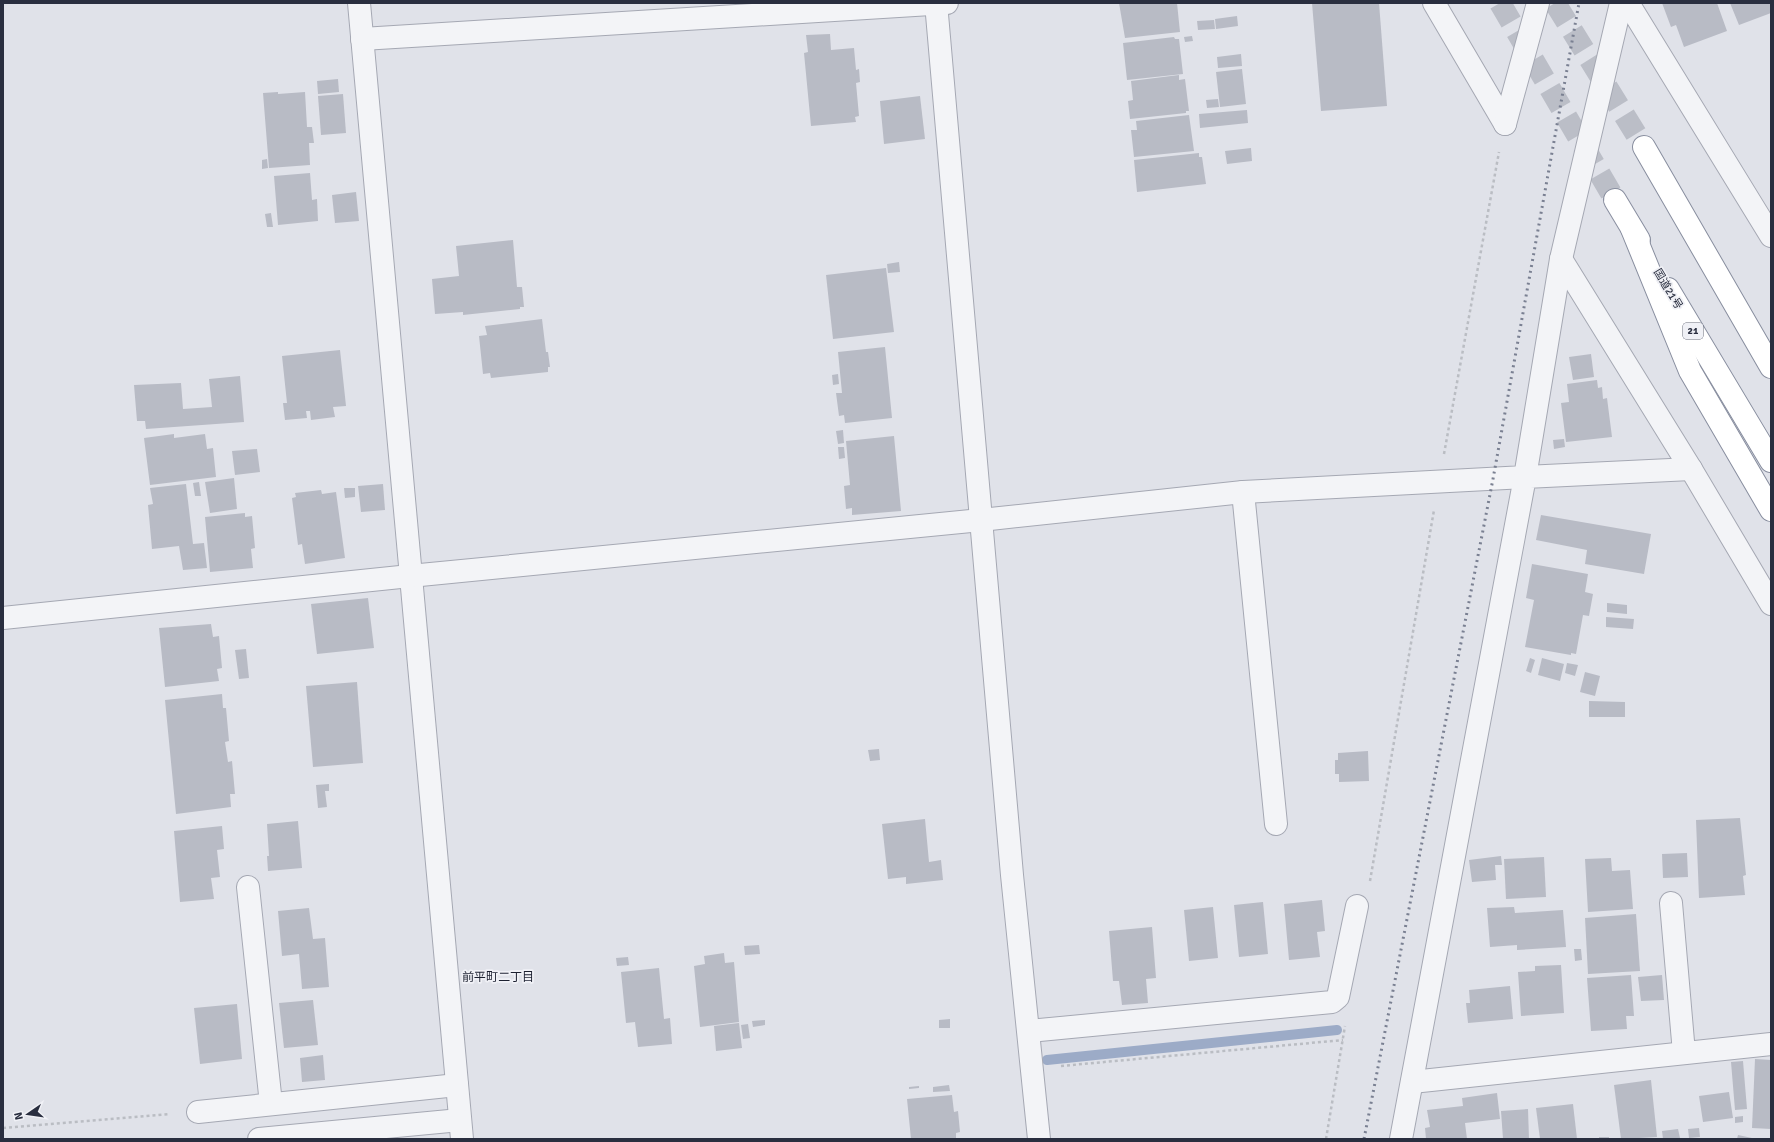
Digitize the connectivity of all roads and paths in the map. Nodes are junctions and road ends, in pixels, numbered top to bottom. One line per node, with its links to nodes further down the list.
1 (359, 3): 7 (street)
2 (939, 3): 7 (street); 23 (street)
3 (1434, 3): 8 (street)
4 (1538, 3): 8 (street)
5 (1621, 3): 13 (street)
6 (1628, 3): 12 (street)
7 (362, 39): 24 (street)
8 (1504, 124): 20 (path)
9 (1644, 147): 14 (highway)
10 (1615, 200): 11 (highway, 国道21号 / 21)
11 (1632, 228): 17 (highway, 国道21号 / 21); 22 (highway)
12 (1771, 236)
13 (1562, 259): 18 (street); 19 (street)
14 (1717, 276): 15 (highway); 16 (highway)
15 (1771, 354)
16 (1771, 367)
17 (1771, 461)
18 (1691, 469): 19 (street); 25 (street)
19 (1525, 477): 20 (street); 38 (street)
20 (1439, 481): 21 (street); 28 (path)
21 (1243, 492): 23 (street); 27 (street)
22 (1771, 510)
23 (981, 520): 24 (street); 33 (street)
24 (410, 576): 26 (street); 39 (street)
25 (1771, 604)
26 (3, 618)
27 (1276, 824)
28 (1370, 882)
29 (248, 887): 40 (street)
30 (1671, 903): 36 (street)
31 (1357, 906): 33 (street)
32 (1346, 1024): 34 (path)
33 (1029, 1030): 37 (street)
34 (1343, 1040): 37 (path); 47 (path)
35 (1771, 1044): 36 (street)
36 (1684, 1053): 38 (street)
37 (1033, 1068): 46 (street)
38 (1412, 1082): 48 (street)
39 (457, 1085): 40 (street); 43 (street)
40 (272, 1104): 41 (street)
41 (198, 1112): 42 (path)
42 (3, 1128)
43 (461, 1129): 44 (street)
44 (333, 1135): 45 (street)
45 (259, 1139)
46 (1039, 1139)
47 (1326, 1139)
48 (1401, 1139)

